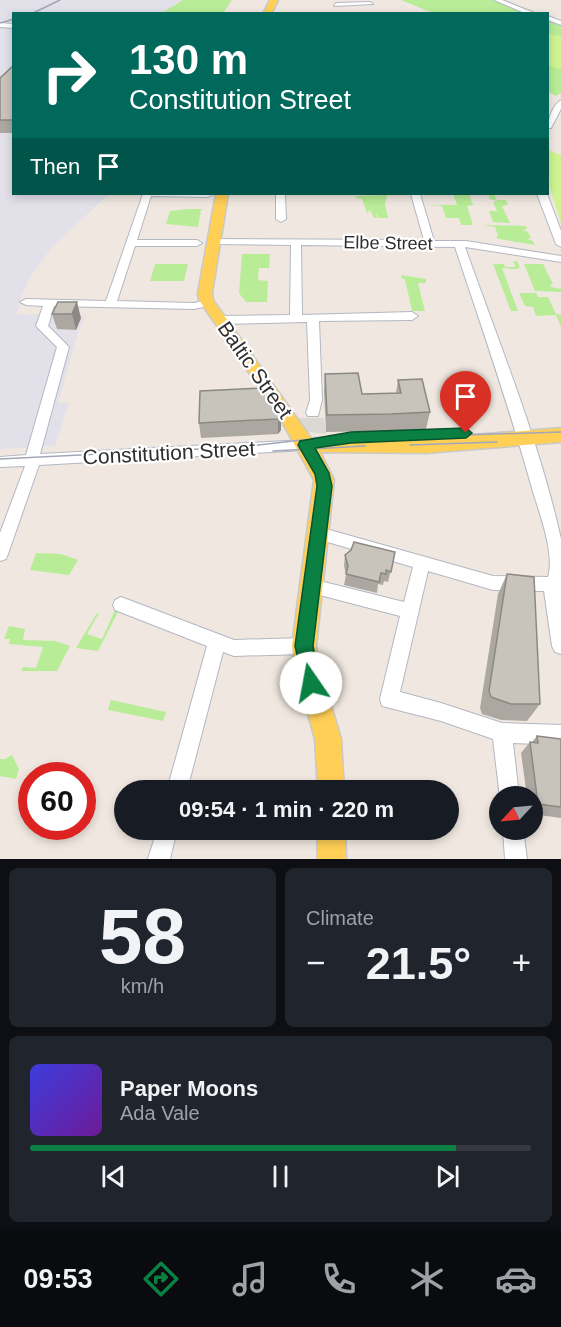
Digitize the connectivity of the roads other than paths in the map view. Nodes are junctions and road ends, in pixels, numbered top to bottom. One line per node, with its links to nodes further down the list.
1 (497, 0): 4 (street)
2 (337, 2): 3 (street)
3 (370, 4)
4 (529, 12)
5 (550, 15): 6 (street)
6 (561, 23)
7 (558, 102): 8 (street)
8 (549, 124)
9 (147, 195): 17 (street)
10 (222, 195): 15 (main road)
11 (280, 195): 14 (street)
12 (415, 195): 20 (street)
13 (542, 195): 19 (street)
14 (281, 219)
15 (214, 241): 16 (street, Elbe Street); 23 (main road)
16 (296, 242): 20 (street, Elbe Street); 28 (street)
17 (130, 243): 18 (street); 26 (street)
18 (197, 243)
19 (561, 243)
20 (430, 244): 21 (street, Elbe Street)
21 (459, 244): 22 (street, Elbe Street); 33 (street)
22 (561, 259)
23 (207, 300): 26 (street); 30 (main road, Baltic Street)
24 (26, 302): 25 (street)
25 (50, 303): 26 (street); 35 (street)
26 (110, 304)
27 (412, 316): 29 (street)
28 (296, 318): 29 (street); 30 (street)
29 (313, 318): 31 (street)
30 (221, 320): 34 (main road, Baltic Street)
31 (313, 413)
32 (561, 435): 33 (main road, Constitution Street)
33 (525, 437): 34 (main road, Constitution Street); 40 (street)
34 (305, 445): 35 (street, Constitution Street); 37 (main road, Baltic Street)
35 (33, 460): 36 (street, Constitution Street); 38 (street)
36 (0, 462)
37 (319, 533): 39 (street); 41 (main road, Baltic Street)
38 (0, 554)
39 (422, 561): 40 (street); 43 (street)
40 (557, 577): 46 (street)
41 (312, 586): 43 (street); 45 (main road, Baltic Street)
42 (121, 605): 44 (street)
43 (410, 611): 47 (street)
44 (217, 642): 45 (street); 49 (street)
45 (304, 646): 50 (main road, Baltic Street)
46 (561, 646)
47 (502, 733): 48 (street); 51 (street)
48 (561, 735)
49 (180, 780)
50 (330, 780)
51 (508, 786)
52 (164, 840): 55 (street)
53 (331, 840): 56 (main road)
54 (514, 840): 57 (street)
55 (159, 859)
56 (332, 859)
57 (516, 859)

